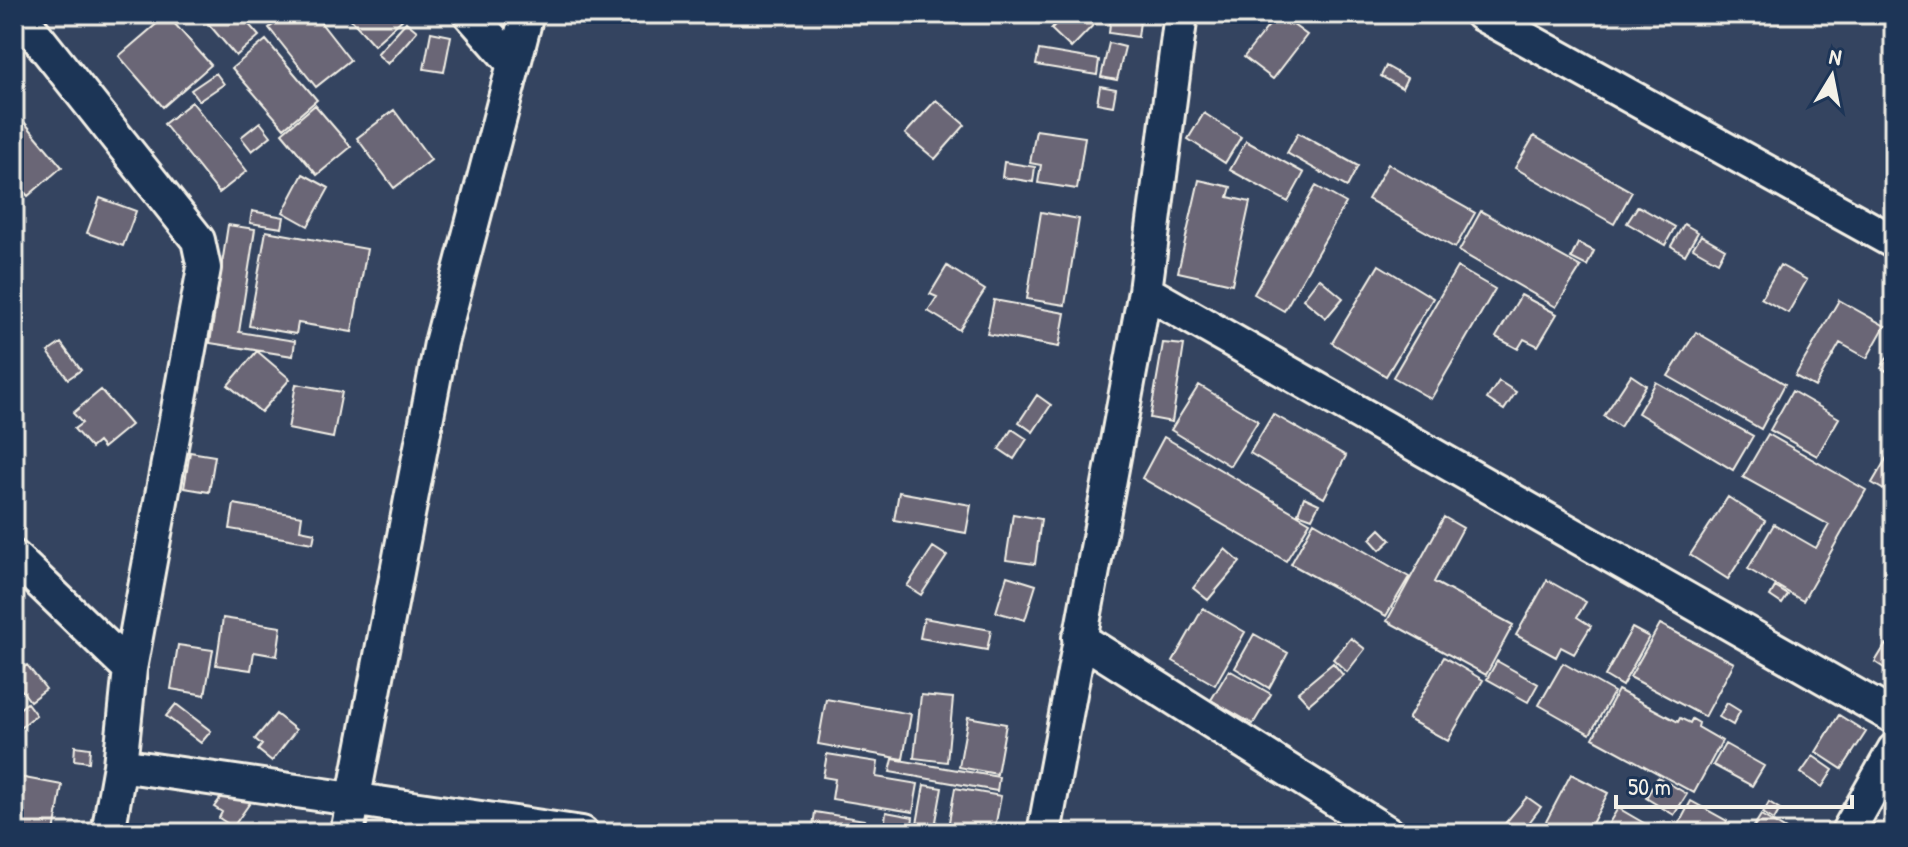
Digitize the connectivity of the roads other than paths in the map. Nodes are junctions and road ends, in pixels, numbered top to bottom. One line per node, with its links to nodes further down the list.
1 (19, 14): 11 (street)
2 (470, 14): 6 (street)
3 (527, 14): 6 (street)
4 (1181, 14): 8 (street)
5 (1481, 14): 7 (street)
6 (513, 63): 15 (street)
7 (1894, 242)
8 (1145, 291): 10 (street); 12 (street)
9 (14, 557): 11 (street)
10 (1079, 638): 19 (street); 20 (street)
11 (130, 669): 14 (street)
12 (1894, 717)
13 (1894, 750): 21 (street)
14 (120, 765): 15 (street); 16 (street)
15 (352, 799): 17 (street); 18 (street)
16 (108, 833)
17 (347, 833)
18 (582, 833)
19 (1044, 833)
20 (1388, 833)
21 (1847, 833)

